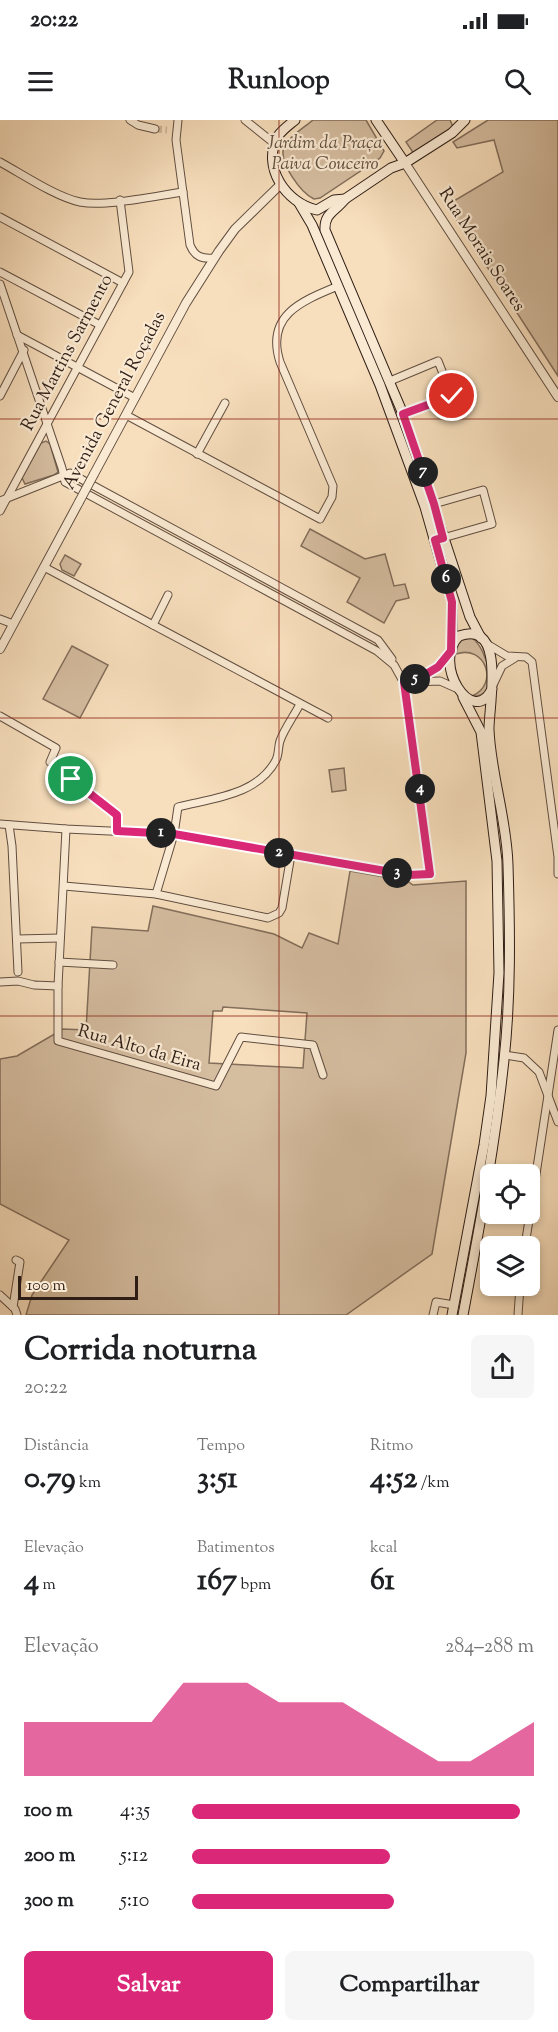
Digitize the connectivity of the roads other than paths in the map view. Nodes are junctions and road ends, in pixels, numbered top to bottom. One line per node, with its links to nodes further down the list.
1 (130, 120): 7 (street)
2 (178, 120): 12 (street)
3 (245, 120): 8 (street)
4 (295, 120): 8 (main road)
5 (376, 120): 10 (main road, Rua Morais Soares)
6 (463, 121): 10 (main road)
7 (155, 129)
8 (275, 144): 11 (main road)
9 (0, 162): 14 (street)
10 (405, 163): 13 (main road); 31 (street, Rua Morais Soares)
11 (280, 185): 15 (main road); 17 (street, Avenida General Roçadas)
12 (183, 192): 14 (street); 17 (street)
13 (345, 199): 15 (main road); 21 (main road)
14 (120, 200): 19 (street, Rua Martins Sarmento)
15 (299, 203): 21 (main road)
16 (0, 217): 19 (street)
17 (214, 258): 32 (street, Avenida General Roçadas)
18 (0, 272): 23 (street)
19 (123, 283): 23 (street, Rua Martins Sarmento)
20 (0, 284): 22 (street)
21 (342, 284): 28 (main road); 29 (main road); 38 (street)
22 (2, 296): 24 (street)
23 (100, 325): 27 (street, Rua Martins Sarmento)
24 (17, 335): 25 (street); 26 (street)
25 (27, 341): 26 (street); 27 (street)
26 (23, 352): 30 (street); 37 (street)
27 (77, 368): 32 (street); 37 (street, Rua Martins Sarmento)
28 (390, 381): 29 (main road); 34 (main road); 34 (street)
29 (380, 385): 36 (main road)
30 (0, 396)
31 (558, 397)
32 (135, 398): 35 (street, Avenida General Roçadas)
33 (225, 403): 38 (street)
34 (403, 414): 36 (main road); 41 (main road)
35 (126, 415): 38 (street); 46 (street, Avenida General Roçadas, bridge)
36 (393, 419): 41 (main road)
37 (47, 423): 39 (street); 40 (street, Rua Martins Sarmento)
38 (197, 454)
39 (63, 475): 40 (street); 44 (street); 45 (street)
40 (3, 500): 42 (street, Rua Martins Sarmento)
41 (429, 505): 43 (main road); 43 (street)
42 (0, 511)
43 (439, 539): 53 (main road); 55 (main road)
44 (200, 543): 45 (street); 48 (street)
45 (195, 552): 49 (street)
46 (44, 567): 51 (street, Avenida General Roçadas); 52 (street)
47 (168, 596): 52 (street)
48 (322, 609): 49 (street); 57 (street)
49 (317, 618): 57 (street)
50 (0, 619): 51 (street)
51 (13, 624): 54 (street, Avenida General Roçadas)
52 (153, 625): 61 (street)
53 (483, 641): 55 (main road); 56 (street); 59 (main road)
54 (0, 649)
55 (451, 649): 58 (street); 60 (main road)
56 (516, 657): 59 (street); 72 (street)
57 (396, 669): 58 (street)
58 (404, 682): 60 (street); 71 (street)
59 (493, 687): 60 (main road); 83 (main road)
60 (459, 691): 91 (main road)
61 (300, 704): 63 (street); 70 (street)
62 (0, 716): 64 (street)
63 (328, 718)
64 (50, 762)
65 (71, 779): 69 (street)
66 (0, 824): 67 (street)
67 (9, 825): 68 (street); 76 (street)
68 (66, 830): 69 (street); 73 (street)
69 (117, 831): 70 (street)
70 (174, 834): 71 (street); 74 (street)
71 (291, 855): 74 (street)
72 (558, 874)
73 (64, 886): 74 (street); 75 (street)
74 (156, 894)
75 (60, 938): 76 (street); 77 (street)
76 (17, 939): 79 (street)
77 (59, 962): 78 (street); 81 (street)
78 (113, 965)
79 (18, 972)
80 (0, 982): 81 (street)
81 (58, 986): 84 (street, Rua Alto da Eira)
82 (558, 1030): 85 (street)
83 (505, 1055): 85 (street); 96 (main road)
84 (323, 1076)
85 (549, 1097): 86 (street); 87 (street)
86 (558, 1122)
87 (527, 1236)
88 (16, 1260): 92 (street)
89 (0, 1295): 92 (street)
90 (519, 1296): 97 (street)
91 (454, 1305): 94 (street); 95 (main road)
92 (13, 1307): 93 (street)
93 (17, 1315)
94 (433, 1315)
95 (452, 1315)
96 (463, 1315)
97 (518, 1315)

